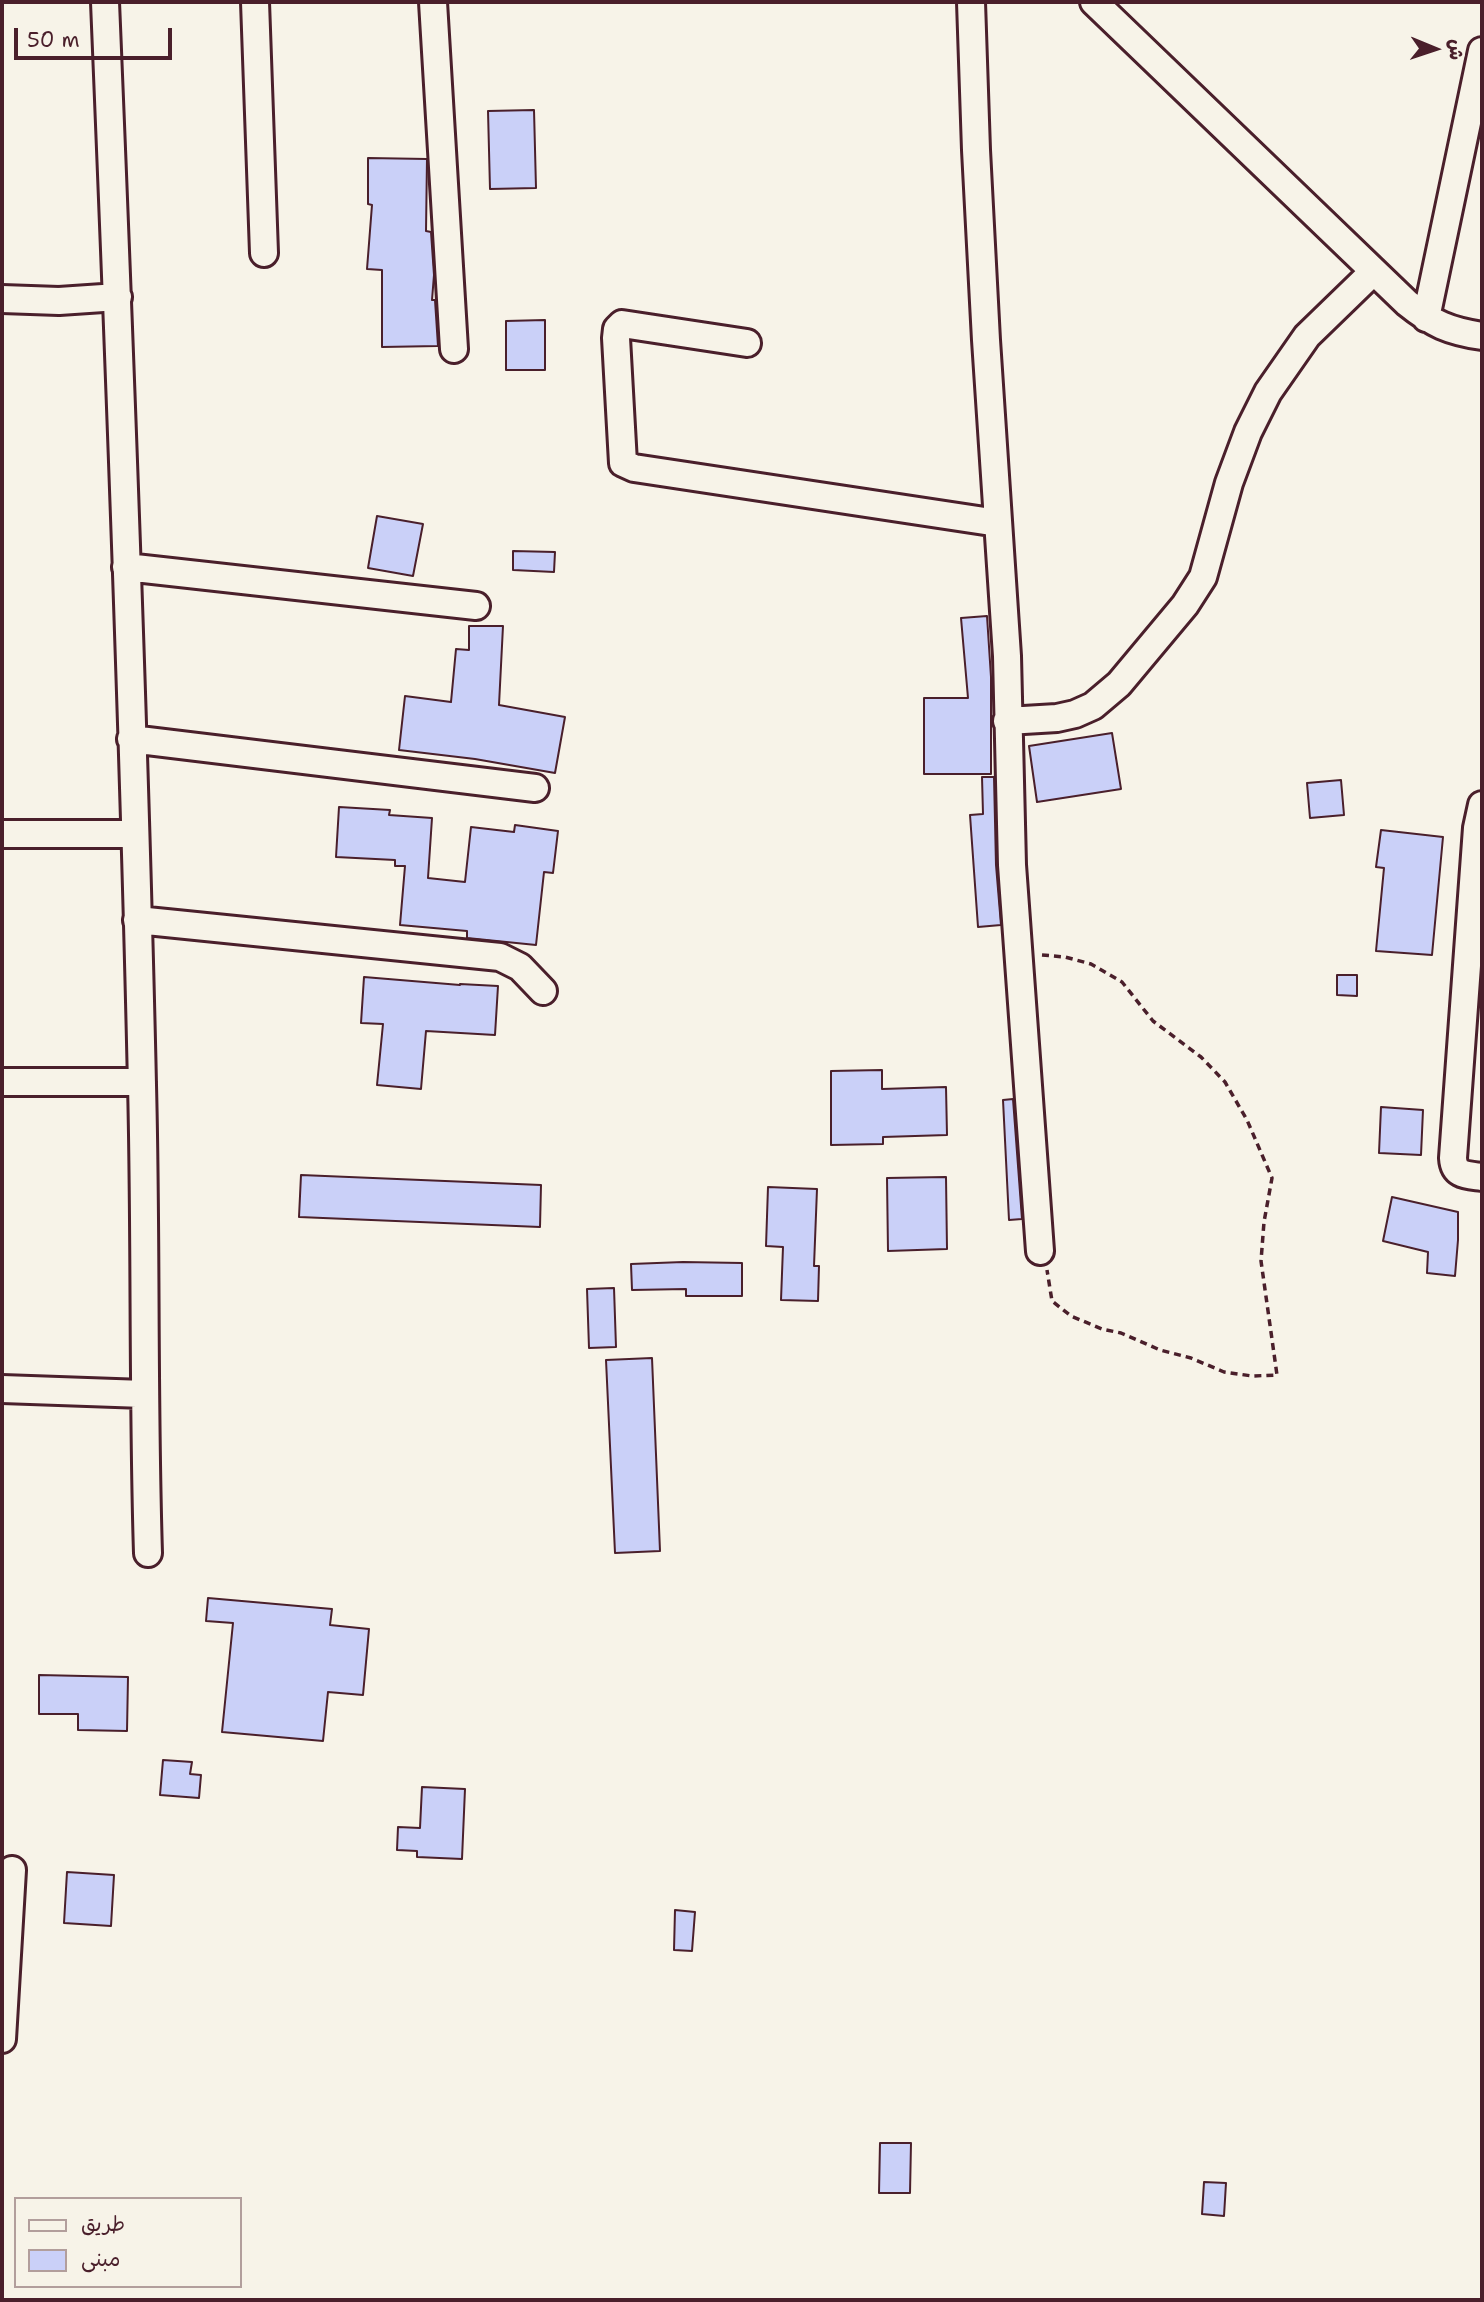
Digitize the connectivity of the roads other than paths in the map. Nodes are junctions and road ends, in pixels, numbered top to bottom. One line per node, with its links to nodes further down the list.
1 (105, 2): 9 (street)
2 (255, 2): 7 (street)
3 (433, 2): 14 (street)
4 (971, 2): 15 (street)
5 (1094, 2): 8 (street)
6 (1482, 51): 11 (street)
7 (264, 253)
8 (1373, 272): 11 (street); 18 (street)
9 (118, 297): 10 (street); 16 (street)
10 (2, 299)
11 (1426, 318): 12 (street)
12 (1482, 336)
13 (747, 342): 15 (street)
14 (454, 349)
15 (998, 523): 18 (street)
16 (126, 567): 17 (street); 19 (street)
17 (476, 606)
18 (1007, 721): 30 (street)
19 (131, 738): 20 (street); 23 (street)
20 (534, 788)
21 (1482, 804): 25 (street)
22 (2, 834): 23 (street)
23 (134, 834): 24 (street)
24 (136, 920): 26 (street); 28 (street)
25 (1474, 988): 29 (street)
26 (543, 991)
27 (2, 1082): 28 (street)
28 (142, 1082): 32 (street)
29 (1482, 1177)
30 (1040, 1251)
31 (2, 1389): 32 (street)
32 (145, 1394): 33 (street)
33 (148, 1553)
34 (12, 1870): 35 (street)
35 (2, 2039)

